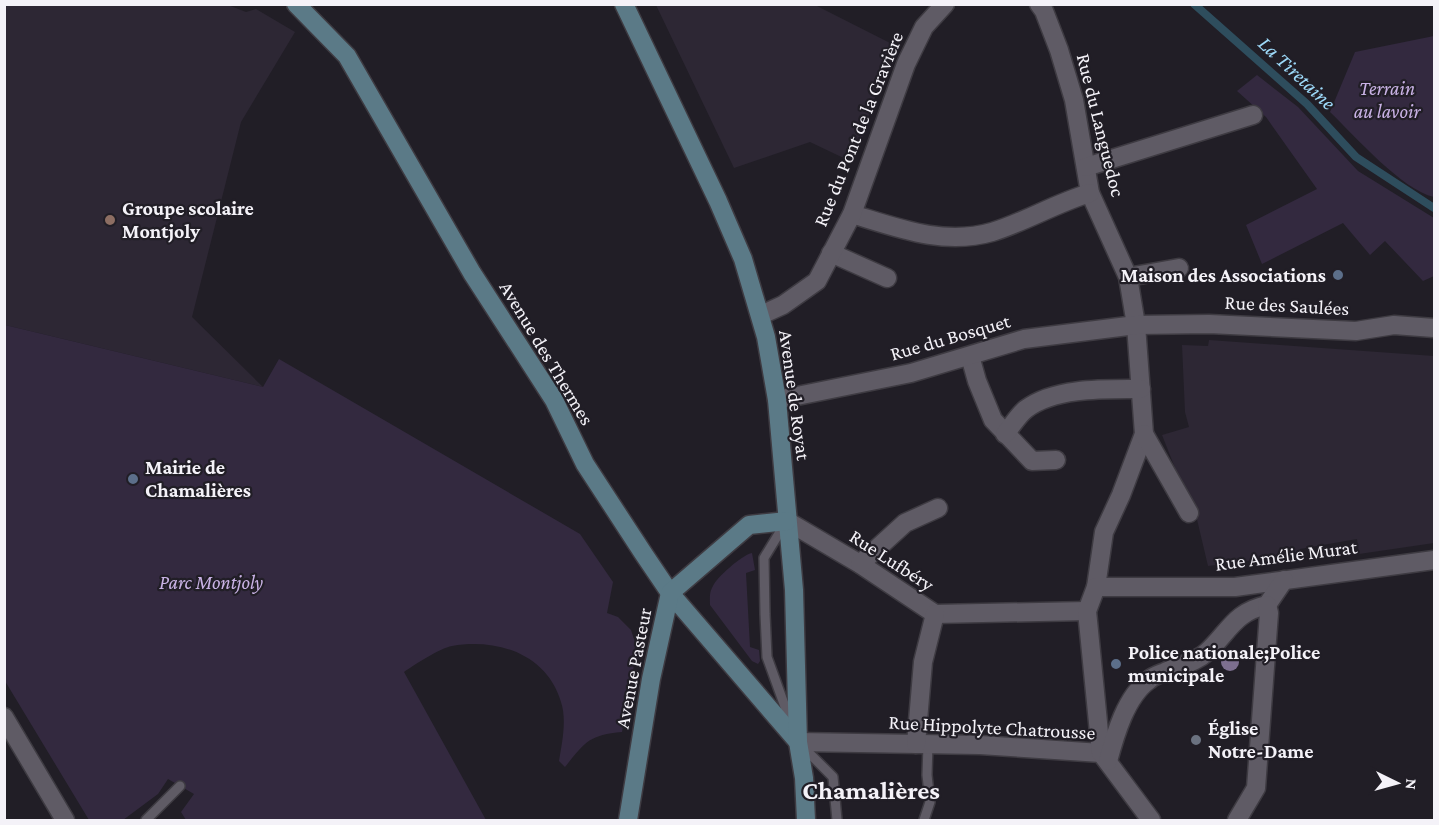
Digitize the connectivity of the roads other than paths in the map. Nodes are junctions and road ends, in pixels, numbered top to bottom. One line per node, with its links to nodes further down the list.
1 (296, 4): 29 (street, Avenue des Thermes)
2 (624, 4): 13 (street, Avenue de Royat)
3 (945, 4): 8 (street, Rue du Pont de la Gravière)
4 (1039, 4): 6 (street, Rue du Languedoc)
5 (1253, 115): 6 (street)
6 (1086, 167): 7 (street, Rue du Languedoc)
7 (1090, 193): 8 (street); 11 (street, Rue du Languedoc)
8 (852, 214): 9 (street, Rue du Pont de la Gravière)
9 (831, 253): 12 (street); 13 (street, Rue du Pont de la Gravière)
10 (1179, 268): 11 (street)
11 (1128, 277): 14 (street, Rue du Languedoc)
12 (887, 278)
13 (761, 315): 18 (street, Avenue de Royat)
14 (1136, 325): 15 (street, Rue des Saulées); 16 (street, Rue du Bosquet); 17 (street, Rue du Languedoc)
15 (1434, 328)
16 (970, 356): 18 (street, Rue du Bosquet); 19 (street)
17 (1141, 389): 19 (street); 20 (street, Rue du Languedoc)
18 (777, 400): 24 (street, Avenue de Royat)
19 (1005, 434): 21 (street)
20 (1144, 434): 23 (street); 28 (street)
21 (1056, 460)
22 (938, 508): 26 (street)
23 (1189, 513)
24 (787, 521): 26 (street, Rue Lufbéry); 29 (street, Avenue Pasteur); 34 (street, Avenue de Royat); 34 (lane)
25 (1434, 560): 27 (street, Rue Amélie Murat)
26 (860, 564): 32 (street, Rue Lufbéry)
27 (1284, 580): 28 (street, Rue Amélie Murat); 30 (street)
28 (1096, 587): 31 (street)
29 (670, 593): 34 (street, Avenue des Thermes); 40 (street, Avenue Pasteur)
30 (1267, 605): 36 (street); 45 (street)
31 (1087, 611): 32 (street, Rue Lufbéry); 36 (street)
32 (935, 614): 35 (street)
33 (8, 728): 38 (street)
34 (798, 742): 35 (street, Rue Hippolyte Chatrousse); 41 (street, Avenue de Royat); 42 (lane)
35 (922, 744): 36 (street, Rue Hippolyte Chatrousse); 43 (lane)
36 (1105, 757): 44 (street, Rue Hippolyte Chatrousse)
37 (180, 786): 39 (lane)
38 (65, 820)
39 (146, 820)
40 (628, 820)
41 (806, 820)
42 (837, 820)
43 (924, 820)
44 (1151, 820)
45 (1237, 820)

